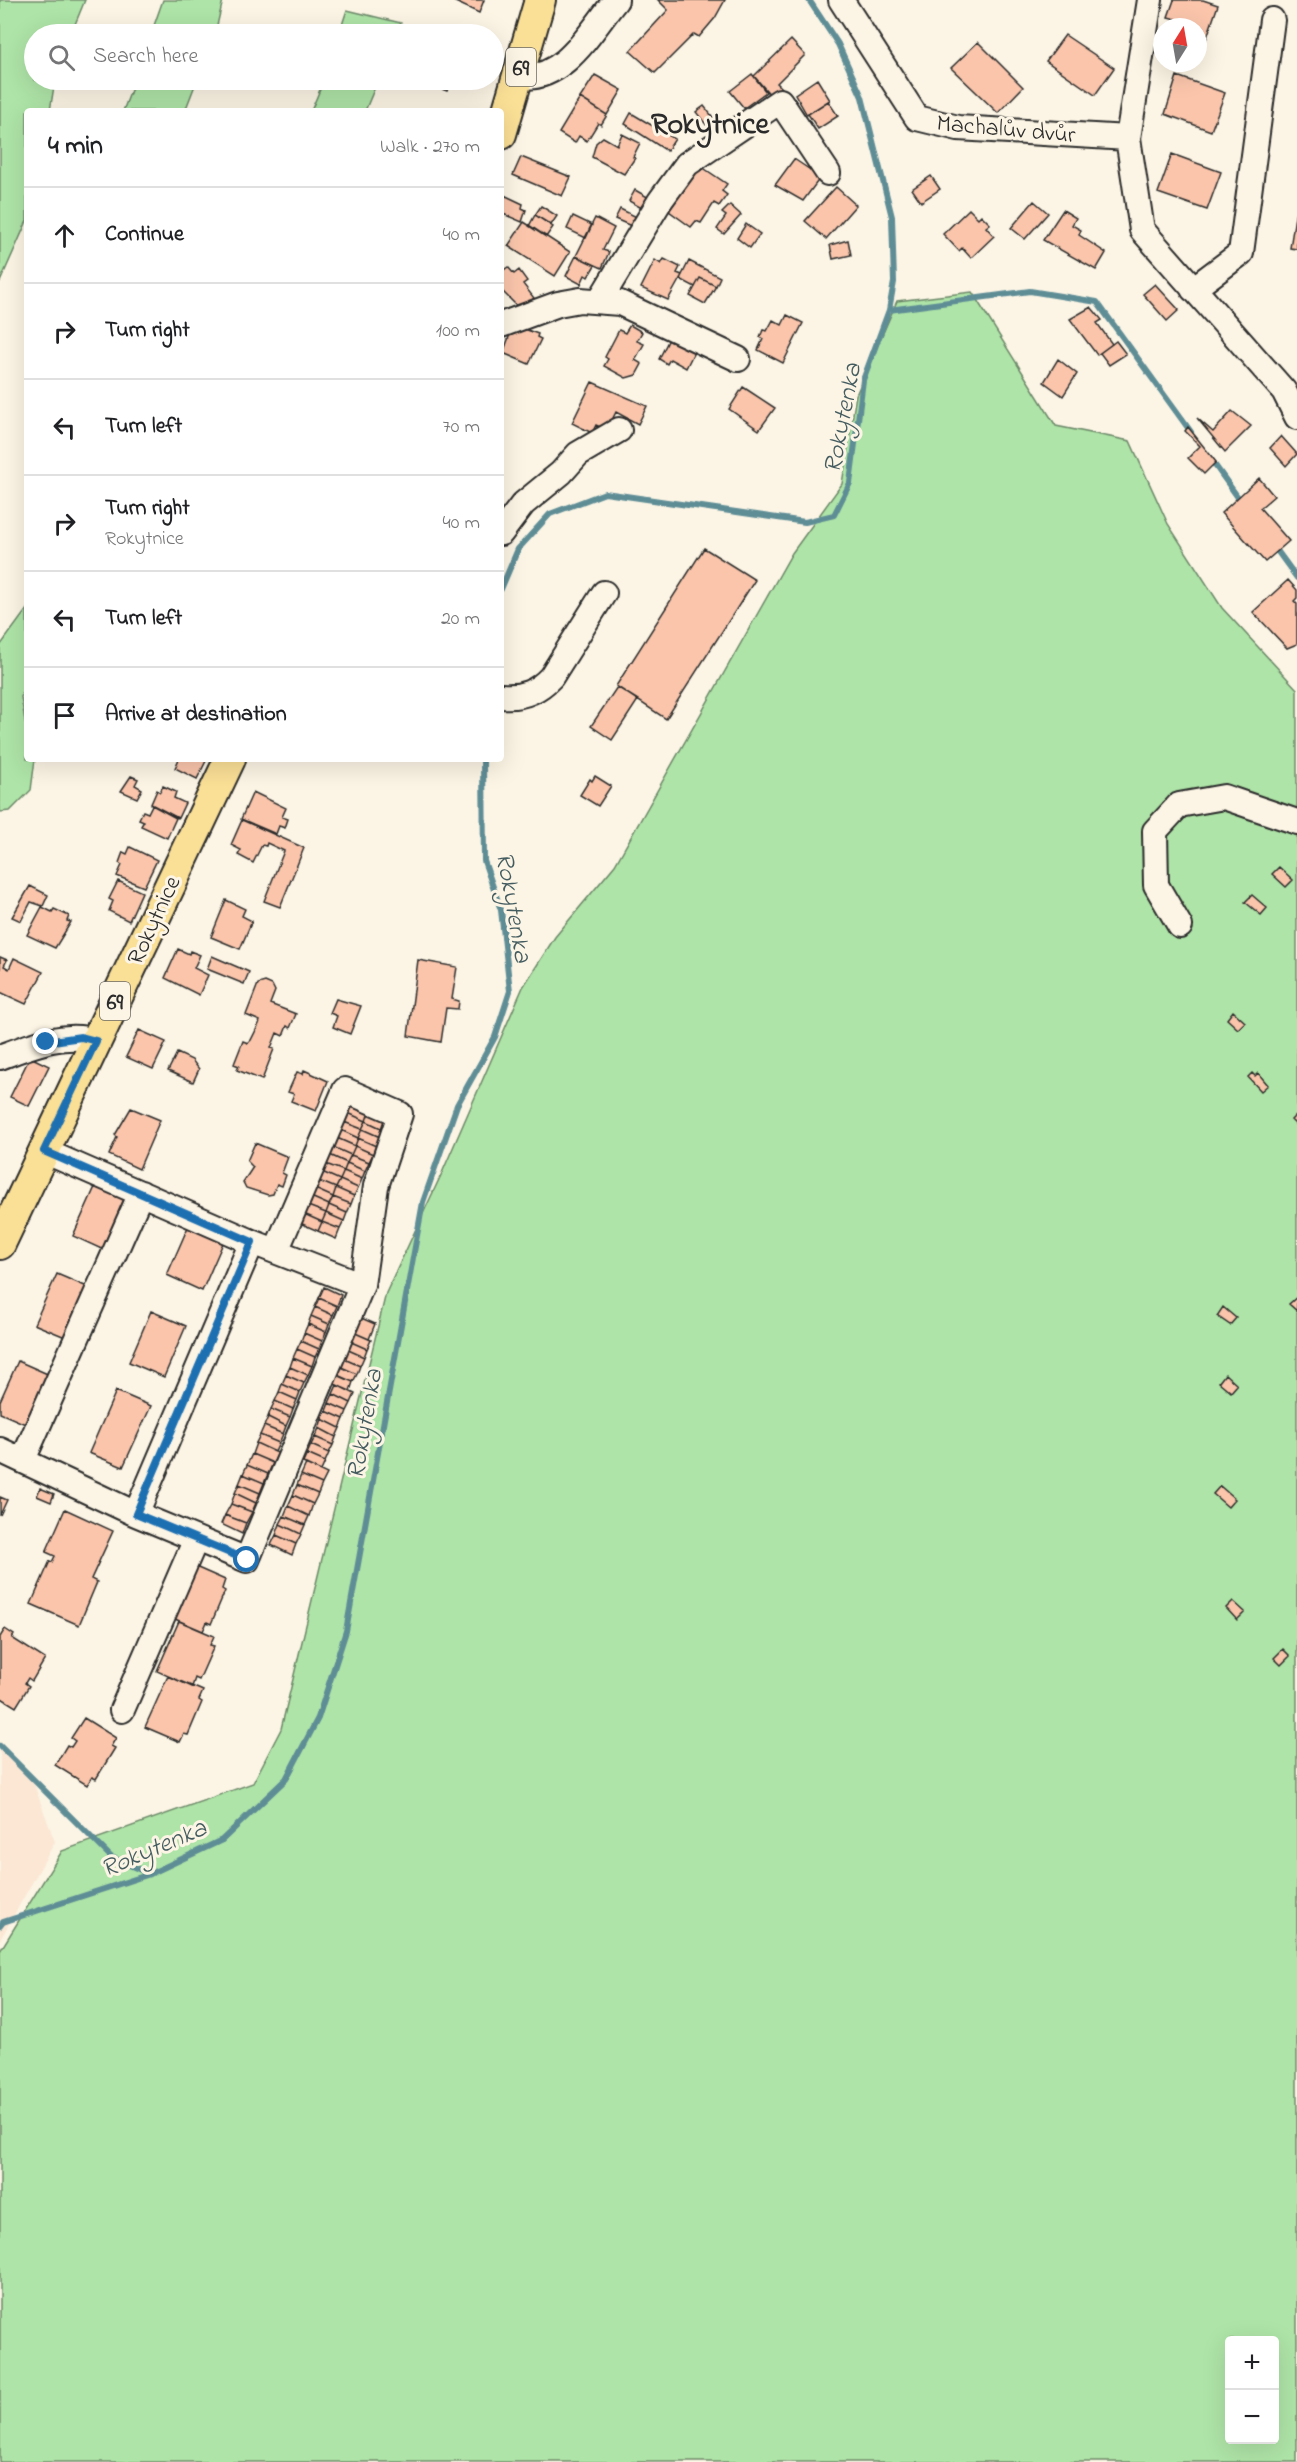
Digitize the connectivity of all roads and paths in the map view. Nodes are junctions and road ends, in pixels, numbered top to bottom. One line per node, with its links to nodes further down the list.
1 (540, 0): 6 (main road, 69)
2 (616, 0): 6 (street)
3 (841, 0): 8 (street, Machalův dvůr)
4 (1150, 0): 8 (street)
5 (1272, 20): 10 (street)
6 (518, 76): 7 (main road, 69)
7 (504, 124)
8 (1128, 138): 10 (street)
9 (828, 173): 11 (street)
10 (1194, 289): 14 (street)
11 (600, 300): 12 (street); 13 (street)
12 (504, 324)
13 (738, 359)
14 (1297, 417)
15 (619, 430): 16 (street)
16 (504, 529)
17 (604, 593): 18 (street)
18 (504, 696)
19 (229, 762): 22 (main road, Rokytnice / 69)
20 (1297, 822): 21 (street)
21 (1180, 926)
22 (96, 1041): 23 (street); 24 (main road, Rokytnice / 69)
23 (0, 1057)
24 (44, 1151): 25 (street); 27 (main road, Rokytnice / 69)
25 (141, 1193): 26 (street); 31 (street)
26 (252, 1242): 28 (street); 32 (street)
27 (0, 1244)
28 (276, 1251): 29 (street); 29 (street)
29 (362, 1285): 33 (street)
30 (0, 1450): 31 (street)
31 (23, 1460): 32 (street)
32 (136, 1514): 33 (street)
33 (196, 1539): 34 (street)
34 (122, 1710)

